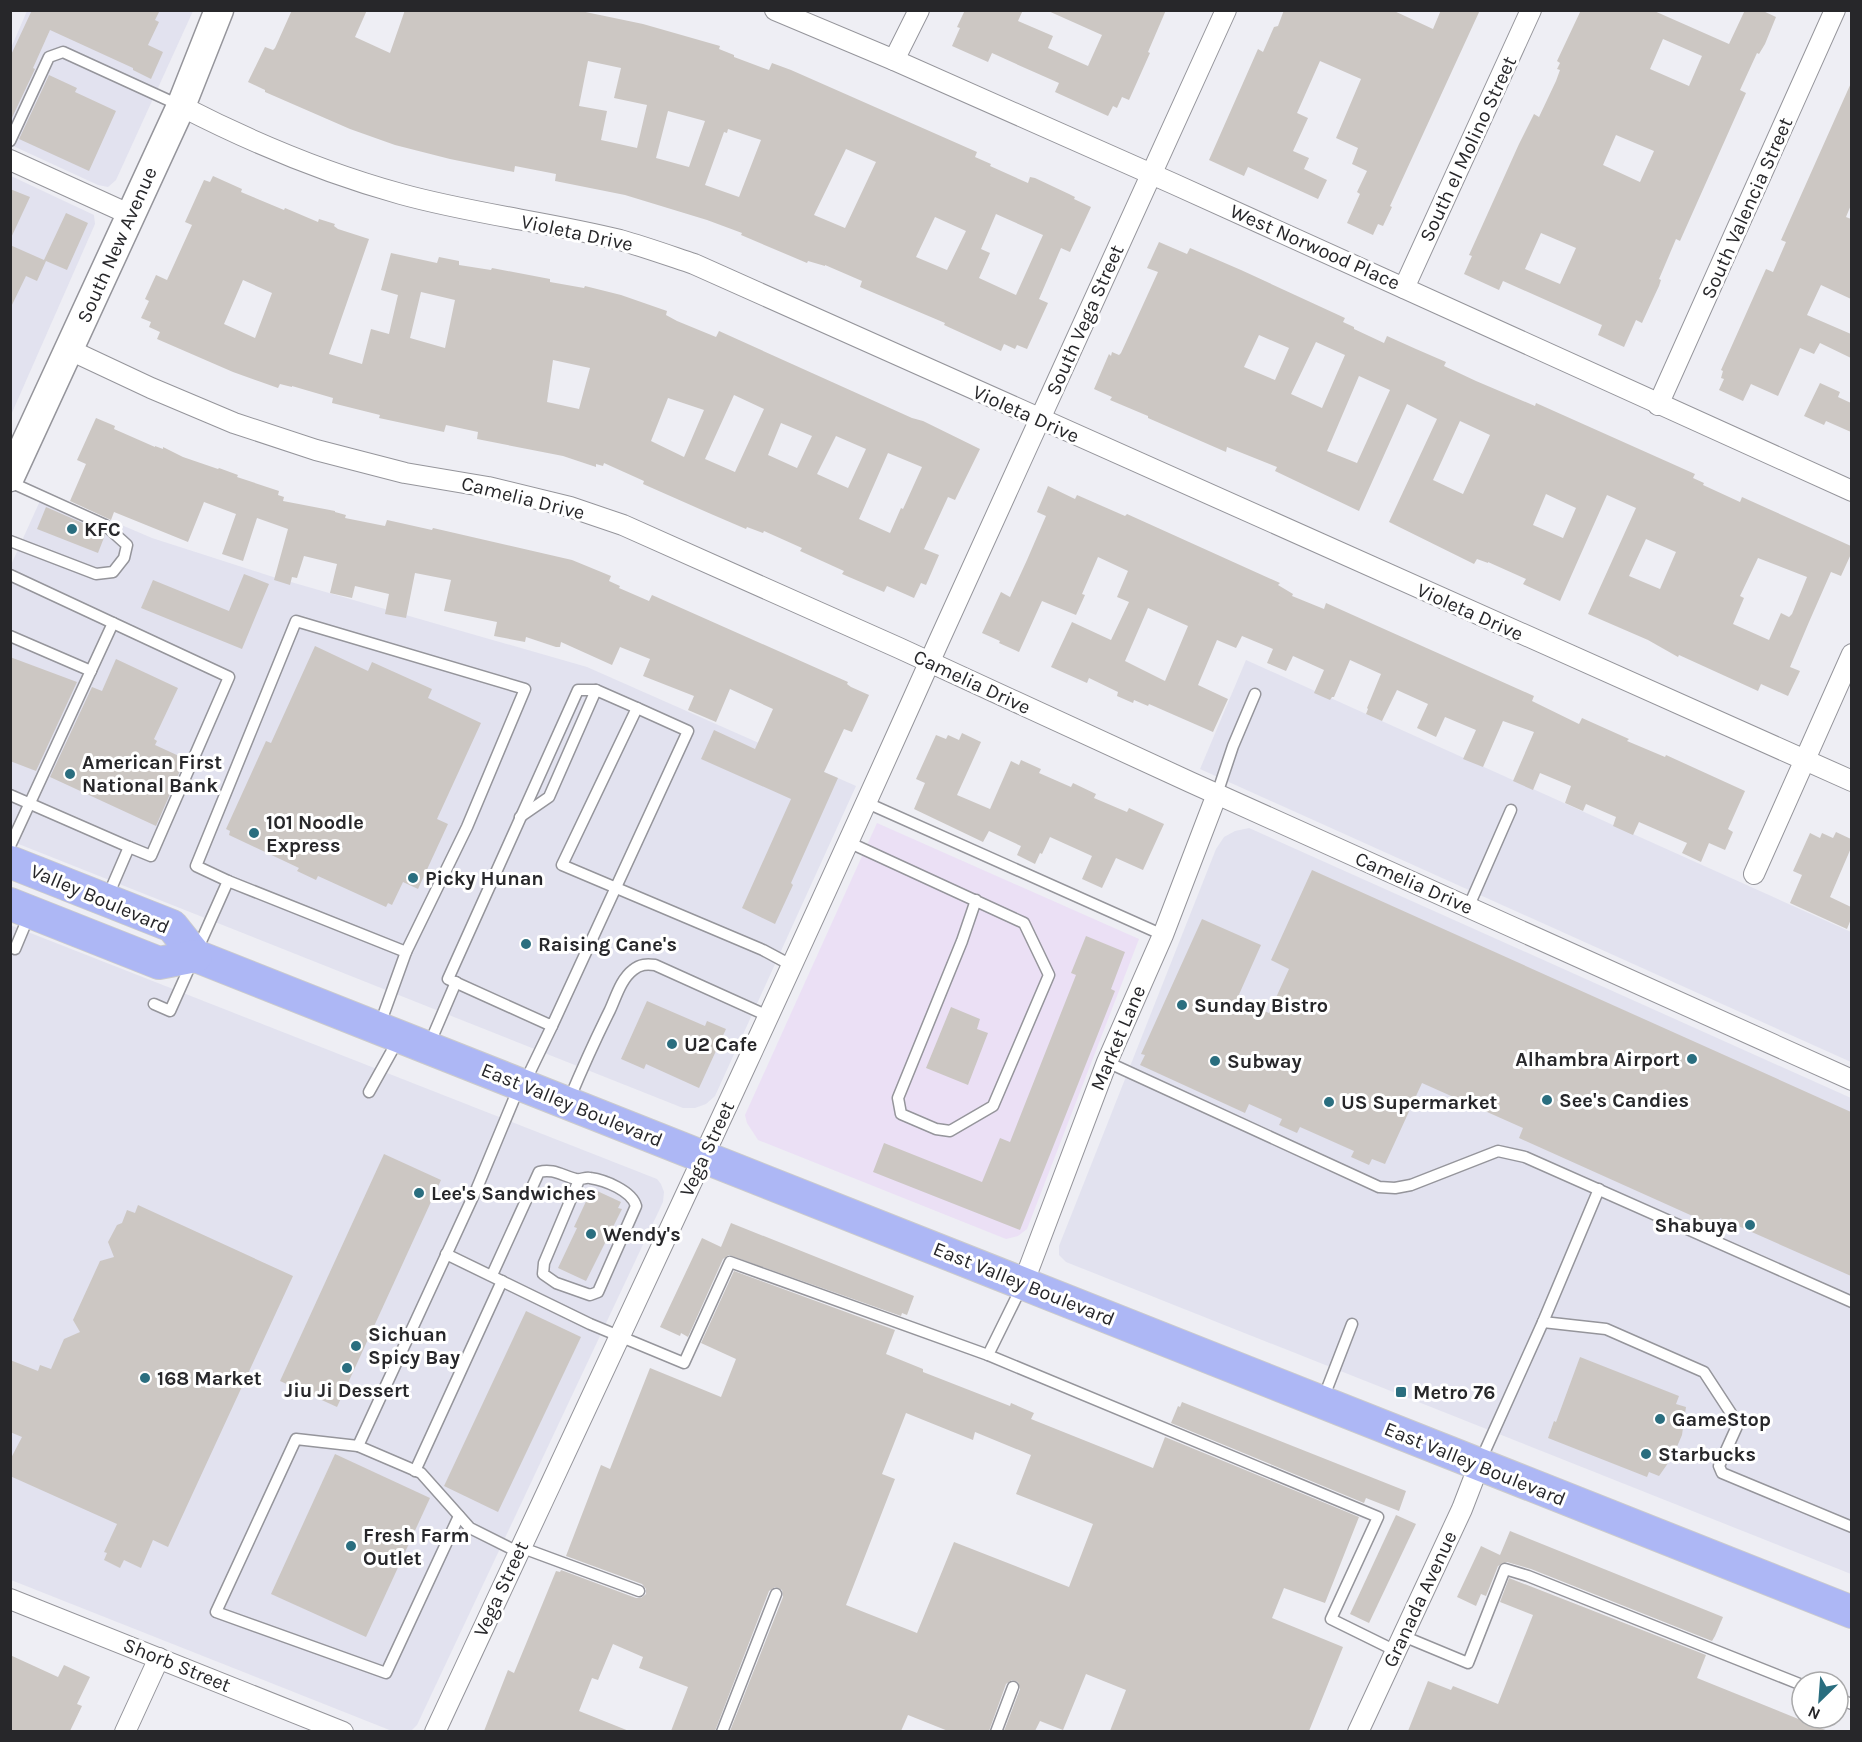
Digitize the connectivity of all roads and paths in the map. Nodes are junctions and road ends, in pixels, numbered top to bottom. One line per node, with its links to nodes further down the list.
1 (219, 10): 8 (main road, South New Avenue)
2 (776, 10): 7 (street, West Norwood Place)
3 (919, 10): 7 (street)
4 (1226, 10): 11 (street, South Vega Street)
5 (1532, 10): 13 (street, South el Molino Street)
6 (1835, 10): 15 (street, South Valencia Street)
7 (894, 60): 11 (street, West Norwood Place)
8 (181, 106): 9 (lane); 12 (main road, South New Avenue); 16 (street, Violeta Drive)
9 (10, 141)
10 (10, 160): 12 (street)
11 (1151, 175): 13 (street, West Norwood Place); 16 (street, South Vega Street)
12 (131, 215): 14 (main road, South New Avenue)
13 (1404, 288): 15 (street, West Norwood Place)
14 (70, 350): 17 (main road, South New Avenue); 24 (street, Camelia Drive)
15 (1658, 405): 18 (street, West Norwood Place)
16 (1040, 420): 24 (street, South Vega Street); 29 (street, Violeta Drive)
17 (10, 480): 19 (lane)
18 (1851, 491)
19 (10, 541)
20 (10, 575): 21 (lane)
21 (113, 623): 25 (lane); 39 (lane)
22 (10, 636): 25 (lane)
23 (1851, 654): 29 (street)
24 (930, 662): 31 (street, Camelia Drive); 33 (street, Vega Street)
25 (91, 671): 34 (lane)
26 (596, 690): 28 (lane); 36 (lane); 36 (lane)
27 (1255, 694): 31 (lane)
28 (637, 708): 43 (lane); 43 (lane)
29 (1804, 760): 30 (street, Violeta Drive); 41 (street)
30 (1851, 781)
31 (1217, 794): 47 (street, Camelia Drive); 48 (street, Market Lane)
32 (10, 795): 34 (lane)
33 (865, 802): 37 (street, Vega Street); 48 (lane)
34 (30, 804): 38 (lane); 39 (lane)
35 (1511, 810): 47 (lane)
36 (519, 817): 53 (lane)
37 (848, 842): 45 (lane); 52 (street, Vega Street)
38 (10, 846)
39 (129, 847): 44 (lane)
40 (10, 862): 44 (main road, Valley Boulevard)
41 (1754, 874)
42 (228, 881): 50 (lane); 50 (lane); 51 (lane)
43 (615, 889): 52 (lane); 56 (lane)
44 (106, 900): 51 (main road, Valley Boulevard)
45 (976, 900): 45 (lane)
46 (21, 908): 49 (lane); 51 (main road, Valley Boulevard)
47 (1468, 908): 59 (street, Camelia Drive)
48 (1163, 935): 58 (street, Market Lane)
49 (15, 949)
50 (406, 952): 57 (lane)
51 (196, 956): 54 (lane); 57 (main road, East Valley Boulevard)
52 (791, 965): 55 (street, Vega Street)
53 (456, 982): 56 (lane); 57 (lane)
54 (154, 1004)
55 (768, 1016): 62 (lane); 63 (street, Vega Street)
56 (552, 1026): 60 (lane)
57 (402, 1037): 60 (main road, East Valley Boulevard); 61 (lane)
58 (1107, 1062): 65 (lane); 69 (street, Market Lane)
59 (1851, 1080)
60 (522, 1085): 62 (main road, East Valley Boulevard); 66 (lane)
61 (369, 1092)
62 (568, 1103): 63 (main road, East Valley Boulevard)
63 (704, 1157): 69 (main road, East Valley Boulevard); 73 (street, Vega Street)
64 (579, 1180): 64 (lane); 67 (lane)
65 (1599, 1189): 70 (lane); 71 (lane)
66 (446, 1254): 67 (lane); 76 (lane)
67 (492, 1275): 68 (lane)
68 (502, 1281): 73 (lane); 78 (lane)
69 (1023, 1284): 74 (lane); 75 (main road, East Valley Boulevard)
70 (1851, 1302)
71 (1544, 1322): 77 (lane); 80 (lane)
72 (1352, 1324): 75 (lane)
73 (620, 1336): 74 (lane); 81 (street, Vega Street)
74 (988, 1355): 86 (lane)
75 (1322, 1402): 77 (main road, East Valley Boulevard)
76 (358, 1446): 78 (lane); 79 (lane)
77 (1479, 1465): 85 (main road, East Valley Boulevard); 86 (street, Granada Avenue)
78 (415, 1471): 79 (lane)
79 (459, 1516): 81 (lane)
80 (1851, 1527)
81 (519, 1549): 82 (lane); 92 (street, Vega Street)
82 (639, 1591)
83 (776, 1594): 93 (lane)
84 (10, 1599): 87 (street, Shorb Street)
85 (1851, 1611)
86 (1399, 1643): 88 (lane); 95 (street, Granada Avenue)
87 (159, 1658): 90 (street); 91 (street, Shorb Street)
88 (1790, 1680)
89 (1013, 1687): 94 (lane)
90 (125, 1731)
91 (343, 1731)
92 (435, 1731)
93 (722, 1731)
94 (996, 1731)
95 (1358, 1731)

